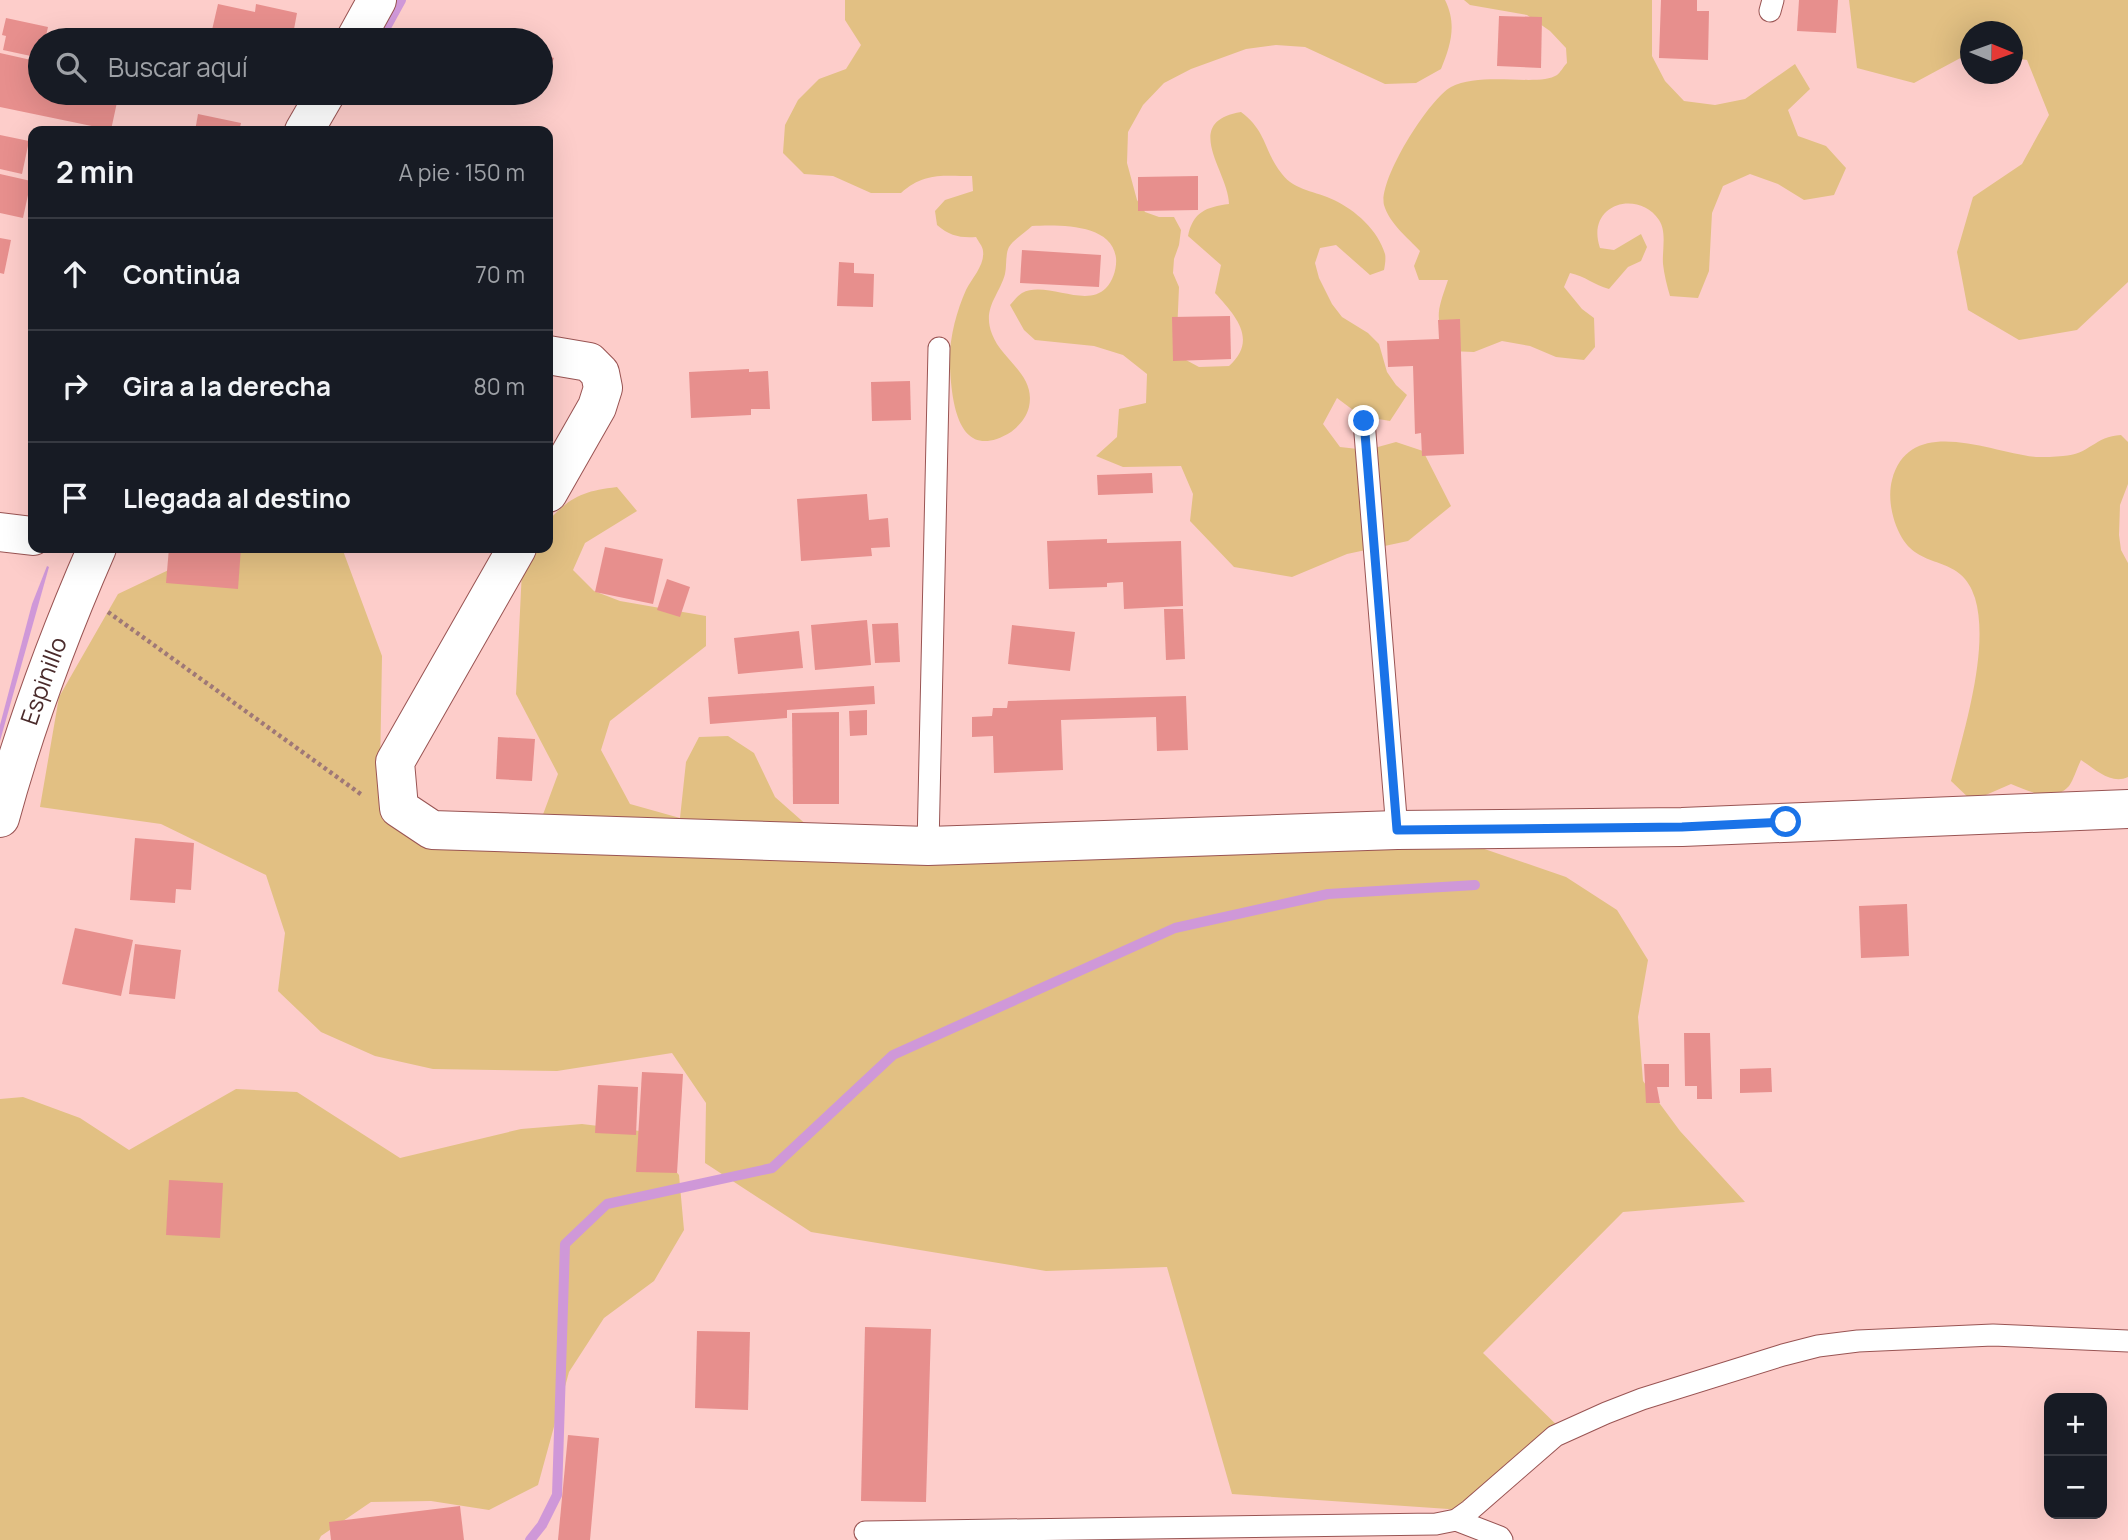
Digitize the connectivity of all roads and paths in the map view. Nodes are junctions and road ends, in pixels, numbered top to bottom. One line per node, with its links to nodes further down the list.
1 (377, 0): 2 (street)
2 (362, 28)
3 (319, 105): 4 (street)
4 (307, 126)
5 (939, 348): 18 (lane)
6 (553, 356): 8 (street)
7 (1364, 421): 17 (lane)
8 (553, 484)
9 (0, 532): 10 (street)
10 (28, 535)
11 (95, 553): 13 (street, Espinillo)
12 (514, 553): 14 (street)
13 (79, 590): 14 (path); 16 (street, Espinillo)
14 (399, 808): 18 (street)
15 (2128, 808): 17 (street)
16 (0, 818)
17 (1397, 830): 18 (street)
18 (928, 846)
19 (2128, 1341): 20 (lane)
20 (1456, 1520): 21 (lane); 22 (lane)
21 (865, 1532)
22 (1502, 1540)

